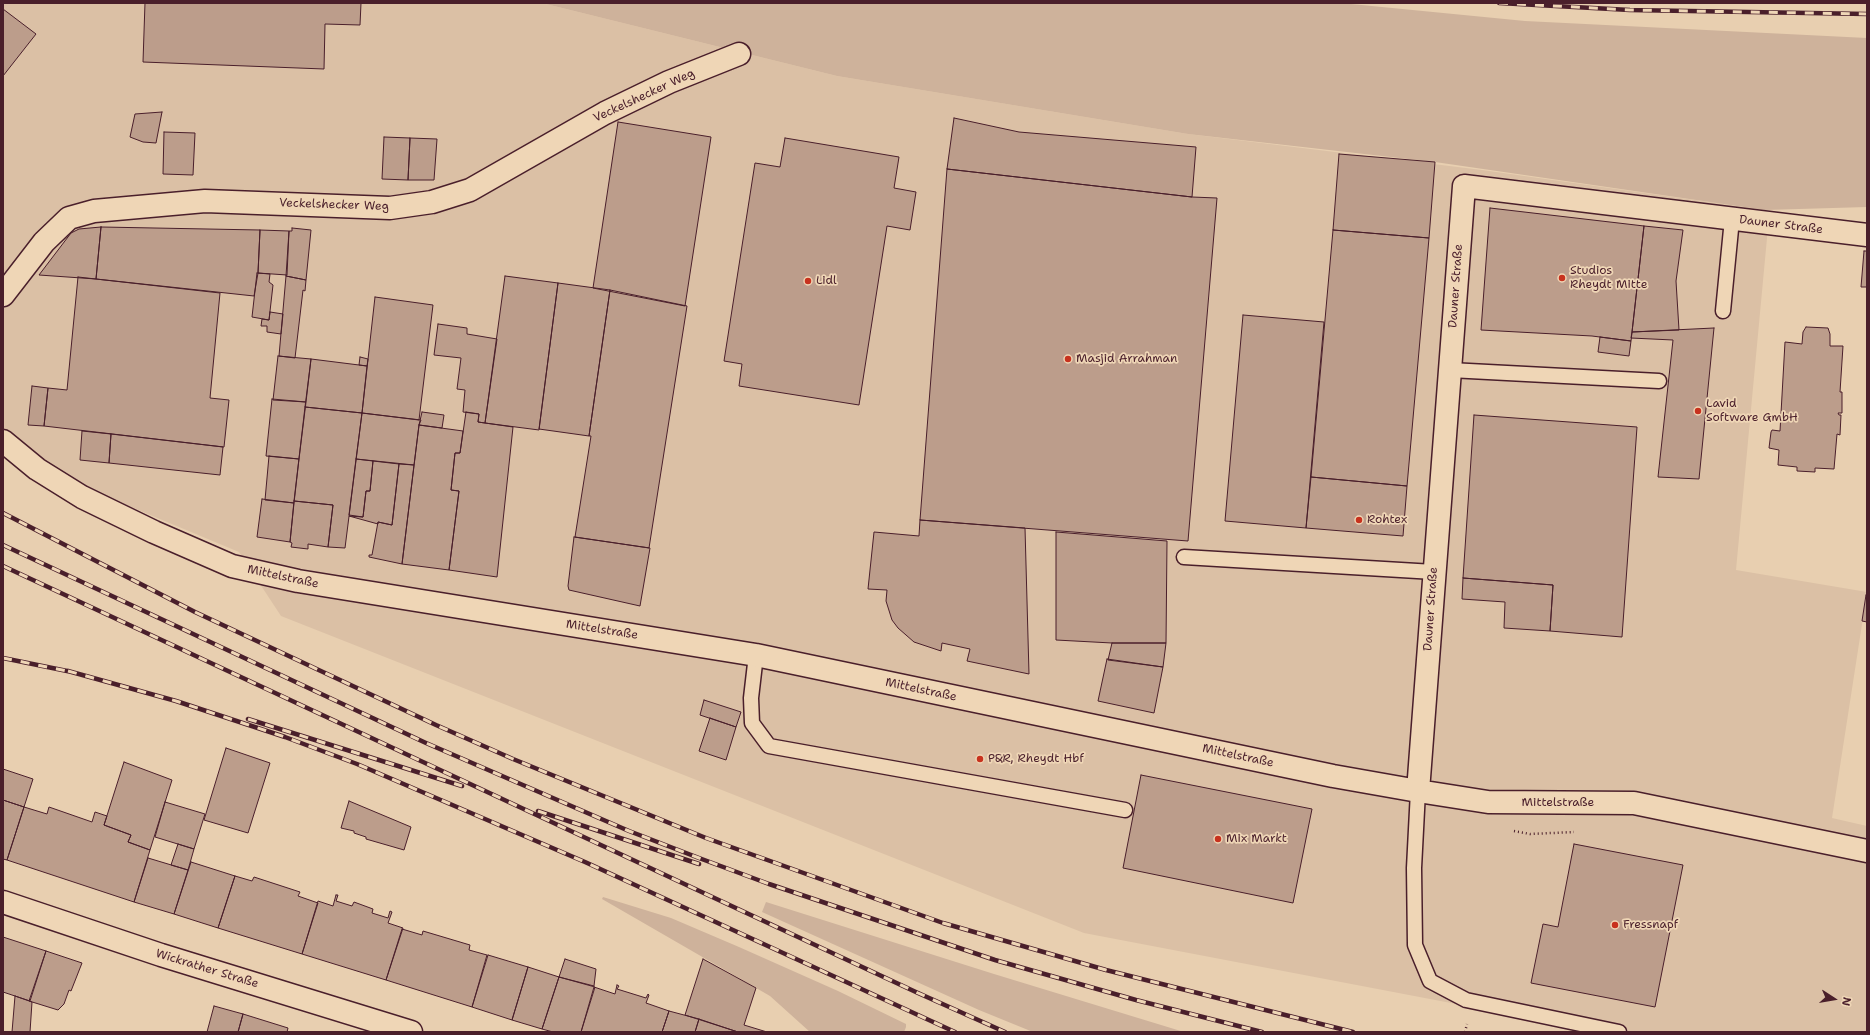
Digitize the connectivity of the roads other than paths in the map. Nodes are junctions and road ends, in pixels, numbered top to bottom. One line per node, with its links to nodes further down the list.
1 (739, 54): 4 (street, Veckelshecker Weg)
2 (1732, 219): 3 (street, Dauner Straße); 5 (lane); 6 (street, Dauner Straße)
3 (1867, 235)
4 (3, 295)
5 (1723, 311)
6 (1450, 370): 7 (lane); 10 (street, Dauner Straße)
7 (1659, 381)
8 (3, 441): 11 (street, Mittelstraße)
9 (1184, 557): 10 (lane)
10 (1434, 572): 12 (street, Dauner Straße)
11 (756, 655): 12 (street, Mittelstraße); 13 (lane)
12 (1418, 791): 14 (street, Mittelstraße); 17 (lane)
13 (1125, 810)
14 (1867, 851)
15 (3, 902): 16 (street, Wickrather Straße)
16 (411, 1032)
17 (1619, 1032)

